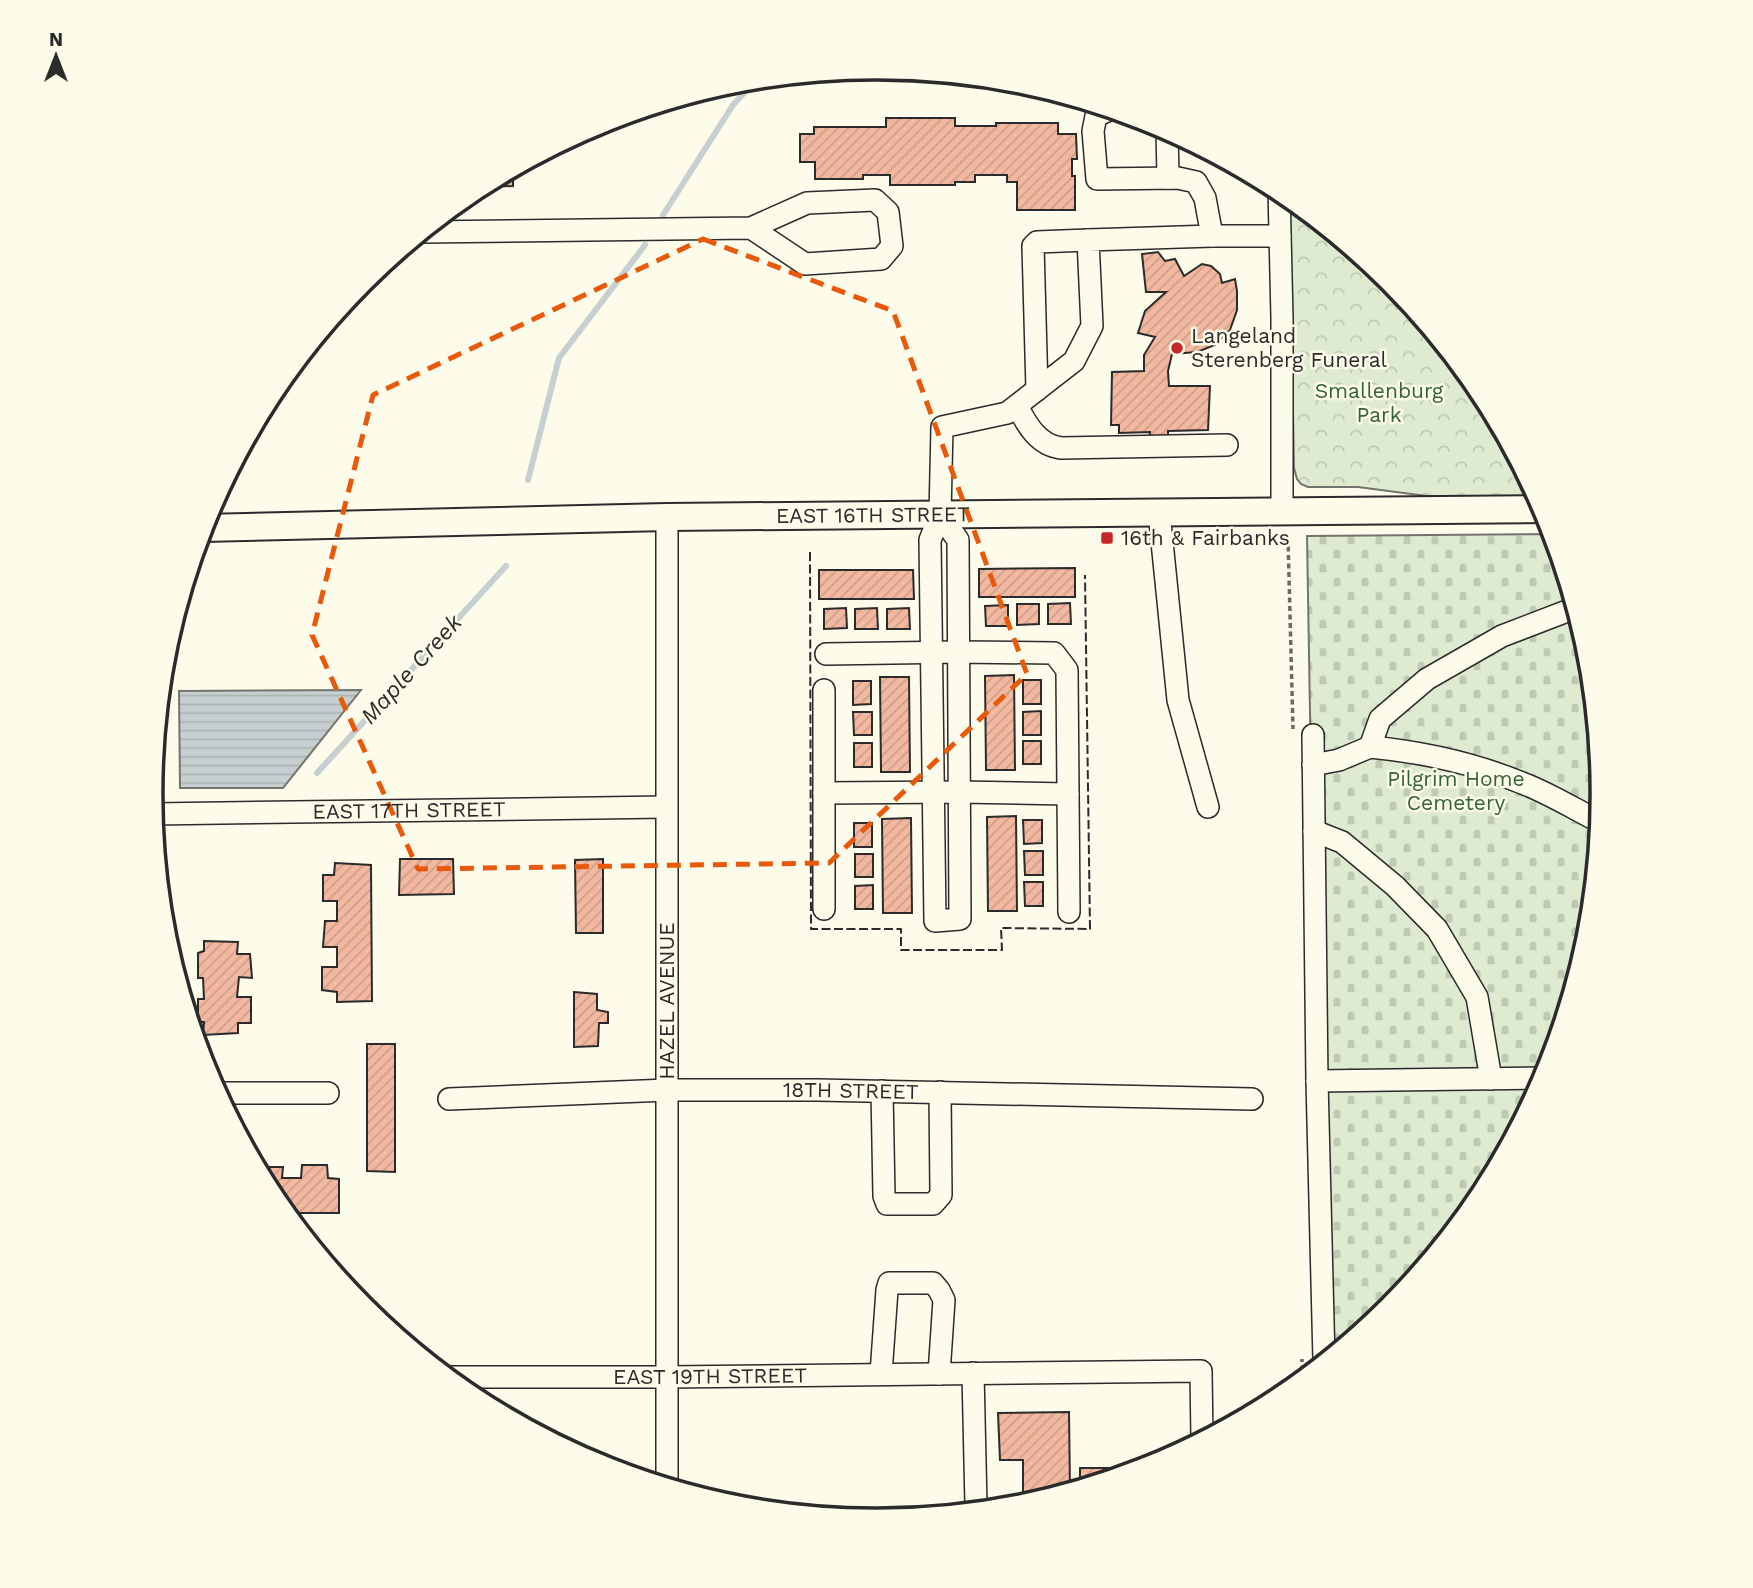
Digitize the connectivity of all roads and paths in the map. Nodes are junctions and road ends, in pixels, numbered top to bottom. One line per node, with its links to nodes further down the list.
1 (1097, 115): 3 (street)
2 (1167, 143): 3 (street)
3 (1168, 178): 7 (street)
4 (1279, 206): 8 (street)
5 (751, 229): 5 (street); 6 (street)
6 (437, 232)
7 (1212, 236): 8 (street); 9 (street)
8 (1280, 236): 14 (street)
9 (1088, 240): 10 (street); 10 (street)
10 (1037, 390): 11 (street)
11 (1017, 406): 12 (street); 16 (street)
12 (1227, 445)
13 (1530, 509): 14 (main road, EAST 16TH STREET)
14 (1283, 510): 15 (main road, EAST 16TH STREET)
15 (1159, 513): 16 (main road, EAST 16TH STREET); 32 (street)
16 (940, 515): 17 (main road, EAST 16TH STREET); 20 (street); 21 (street)
17 (667, 517): 18 (main road, EAST 16TH STREET); 31 (street, HAZEL AVENUE)
18 (215, 528)
19 (1566, 611): 25 (street)
20 (958, 652): 21 (street); 28 (street); 30 (street)
21 (931, 653): 22 (street); 27 (street)
22 (826, 654)
23 (824, 690): 29 (street)
24 (1313, 735): 26 (street)
25 (1370, 747): 26 (street); 34 (street)
26 (1313, 765): 35 (street)
27 (933, 792): 28 (street); 28 (street); 29 (street)
28 (959, 792): 30 (street)
29 (824, 793): 36 (street)
30 (1068, 794): 37 (street)
31 (666, 807): 33 (street, EAST 17TH STREET); 41 (street, HAZEL AVENUE)
32 (1209, 807)
33 (164, 814)
34 (1589, 816)
35 (1314, 831): 39 (street); 40 (street)
36 (824, 909)
37 (1069, 912)
38 (1531, 1078): 39 (street)
39 (1491, 1079): 40 (street)
40 (1317, 1080): 48 (street)
41 (667, 1090): 42 (street, 18TH STREET); 46 (street, 18TH STREET); 53 (street, HAZEL AVENUE)
42 (882, 1091): 43 (street, 18TH STREET); 43 (street)
43 (940, 1092): 47 (street, 18TH STREET)
44 (229, 1093): 45 (street)
45 (328, 1093)
46 (449, 1098)
47 (1252, 1098)
48 (1324, 1349)
49 (974, 1373): 51 (street, EAST 19TH STREET); 54 (street, EAST 19TH STREET); 56 (street)
50 (881, 1374): 51 (street, EAST 19TH STREET); 51 (street); 53 (street, EAST 19TH STREET)
51 (939, 1374)
52 (466, 1377): 53 (street, EAST 19TH STREET)
53 (667, 1377): 55 (street, HAZEL AVENUE)
54 (1202, 1429)
55 (667, 1476)
56 (976, 1500)

